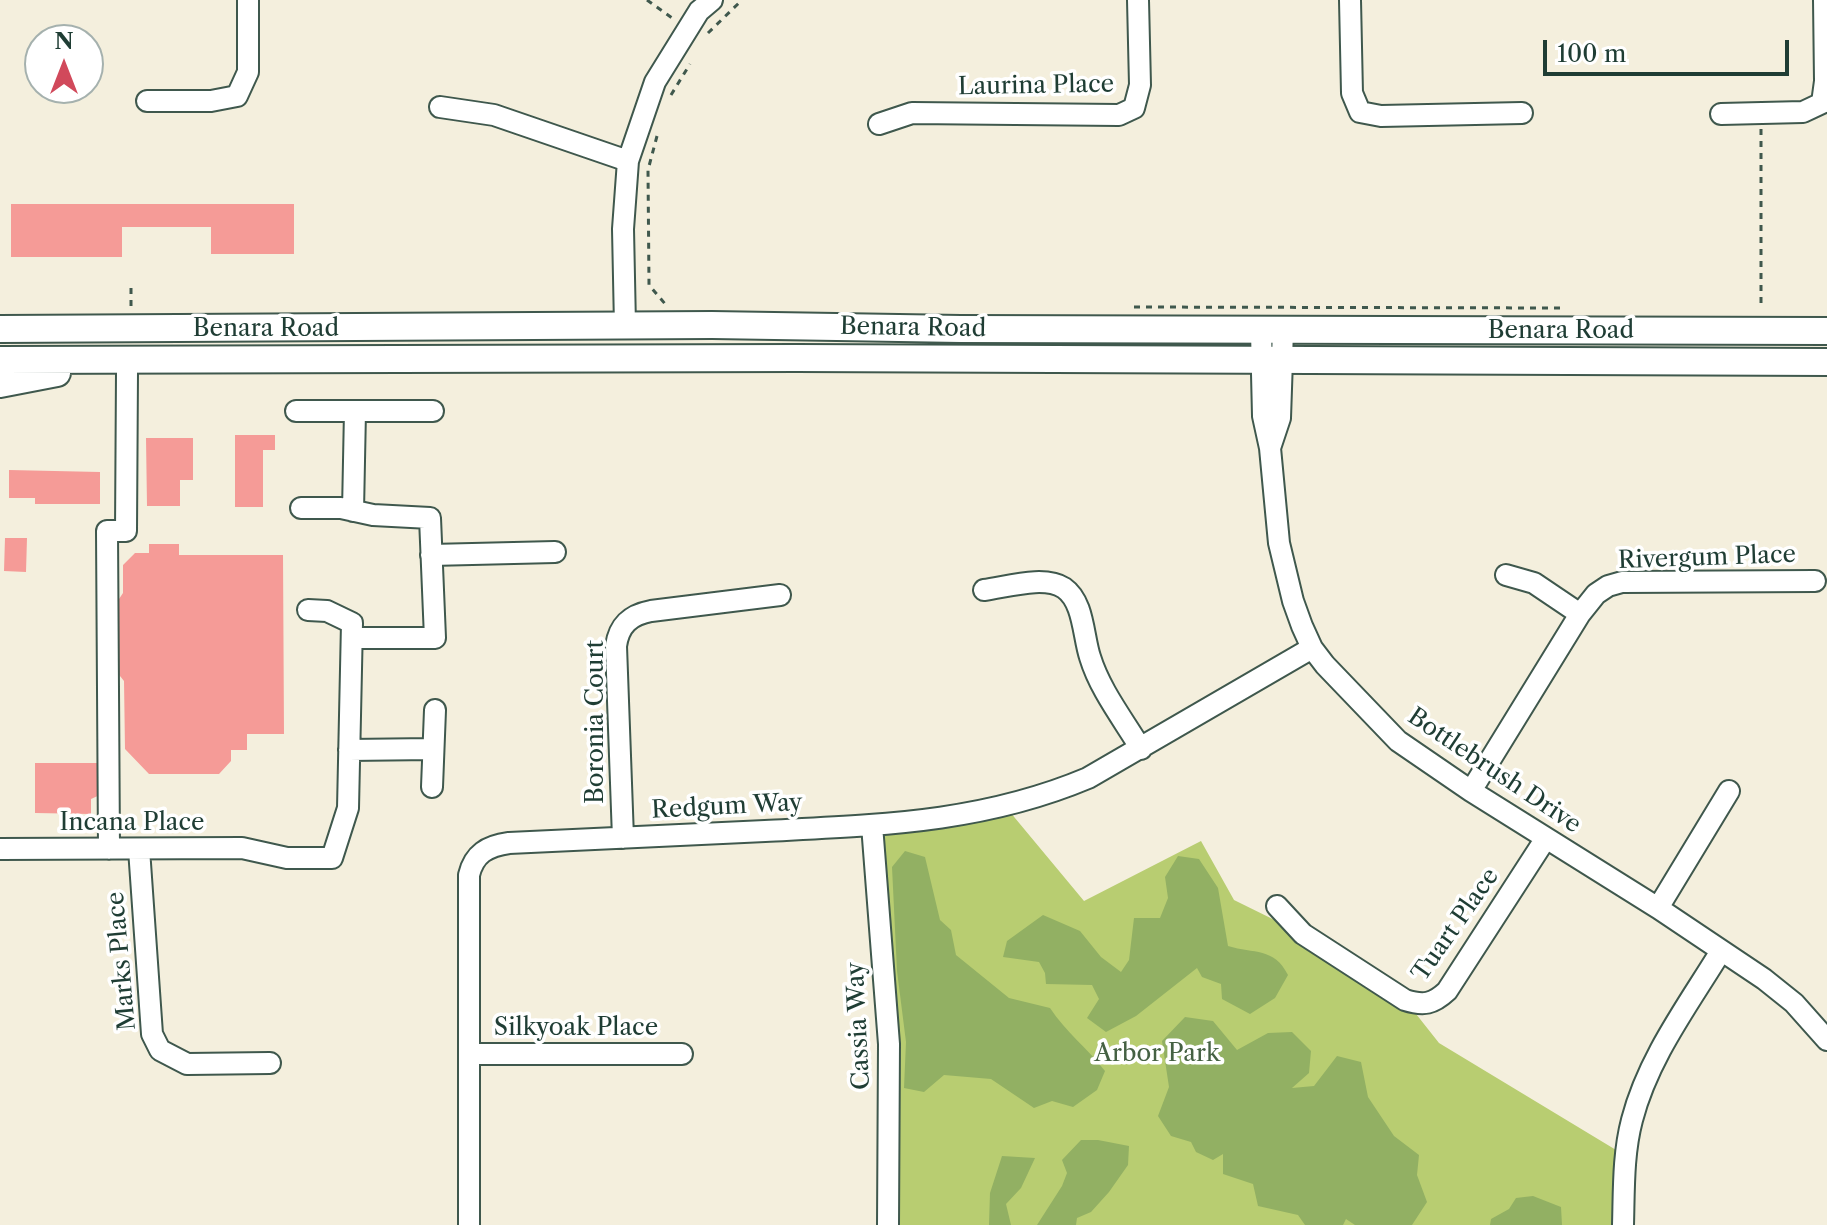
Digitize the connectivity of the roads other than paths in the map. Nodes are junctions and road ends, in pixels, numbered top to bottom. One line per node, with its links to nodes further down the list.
1 (248, 0): 6 (street)
2 (1138, 0): 10 (street, Laurina Place)
3 (1350, 0): 8 (street)
4 (1824, 0): 9 (street)
5 (698, 4): 11 (street)
6 (147, 101)
7 (440, 107): 11 (street)
8 (1522, 113)
9 (1721, 114)
10 (879, 124)
11 (628, 161): 13 (street)
12 (142, 322): 14 (main road, Benara Road); 19 (main road, Benara Road); 26 (main road)
13 (625, 326): 15 (main road, Benara Road); 19 (main road, Benara Road); 20 (main road)
14 (0, 329)
15 (961, 329): 16 (main road, Benara Road); 21 (main road)
16 (1272, 330): 17 (main road, Benara Road); 22 (street, Bottlebrush Drive)
17 (1666, 331): 18 (main road, Benara Road); 24 (main road)
18 (1827, 331)
19 (278, 343): 20 (main road, Benara Road); 26 (main road, Benara Road)
20 (626, 358): 21 (main road, Benara Road)
21 (962, 358): 22 (main road, Benara Road)
22 (1272, 359): 24 (main road, Benara Road); 42 (street, Bottlebrush Drive)
23 (0, 360): 26 (main road)
24 (1667, 362): 25 (main road, Benara Road)
25 (1827, 362)
26 (127, 366): 27 (main road); 54 (street)
27 (0, 384)
28 (296, 411): 29 (street)
29 (355, 411): 30 (street); 32 (street)
30 (433, 411)
31 (301, 508): 32 (street)
32 (353, 511): 34 (street)
33 (555, 552): 34 (street)
34 (431, 555): 41 (street)
35 (1506, 575): 40 (street)
36 (1815, 581): 40 (street, Rivergum Place)
37 (984, 590): 45 (street)
38 (780, 595): 51 (street, Boronia Court)
39 (308, 610): 41 (street)
40 (1580, 614): 48 (street, Rivergum Place)
41 (352, 638): 46 (street)
42 (1312, 648): 45 (street, Redgum Way); 48 (street, Bottlebrush Drive)
43 (435, 710): 44 (street)
44 (432, 749): 46 (street); 47 (street)
45 (1141, 749): 50 (street, Redgum Way)
46 (349, 750): 55 (street, Incana Place)
47 (432, 787)
48 (1471, 791): 52 (street, Bottlebrush Drive)
49 (1729, 791): 57 (street)
50 (872, 825): 51 (street, Redgum Way); 64 (street, Cassia Way)
51 (623, 838): 60 (street, Redgum Way)
52 (1546, 838): 56 (street, Tuart Place); 57 (street, Bottlebrush Drive)
53 (0, 849): 54 (street, Incana Place)
54 (109, 849): 55 (street, Incana Place)
55 (139, 849): 62 (street, Marks Place)
56 (1277, 906)
57 (1658, 908): 58 (street, Bottlebrush Drive)
58 (1721, 951): 59 (street, Bottlebrush Drive); 65 (street)
59 (1827, 1040)
60 (470, 1054): 61 (street, Silkyoak Place); 63 (street, Redgum Way)
61 (682, 1054)
62 (270, 1063)
63 (469, 1225)
64 (888, 1225)
65 (1623, 1225)

